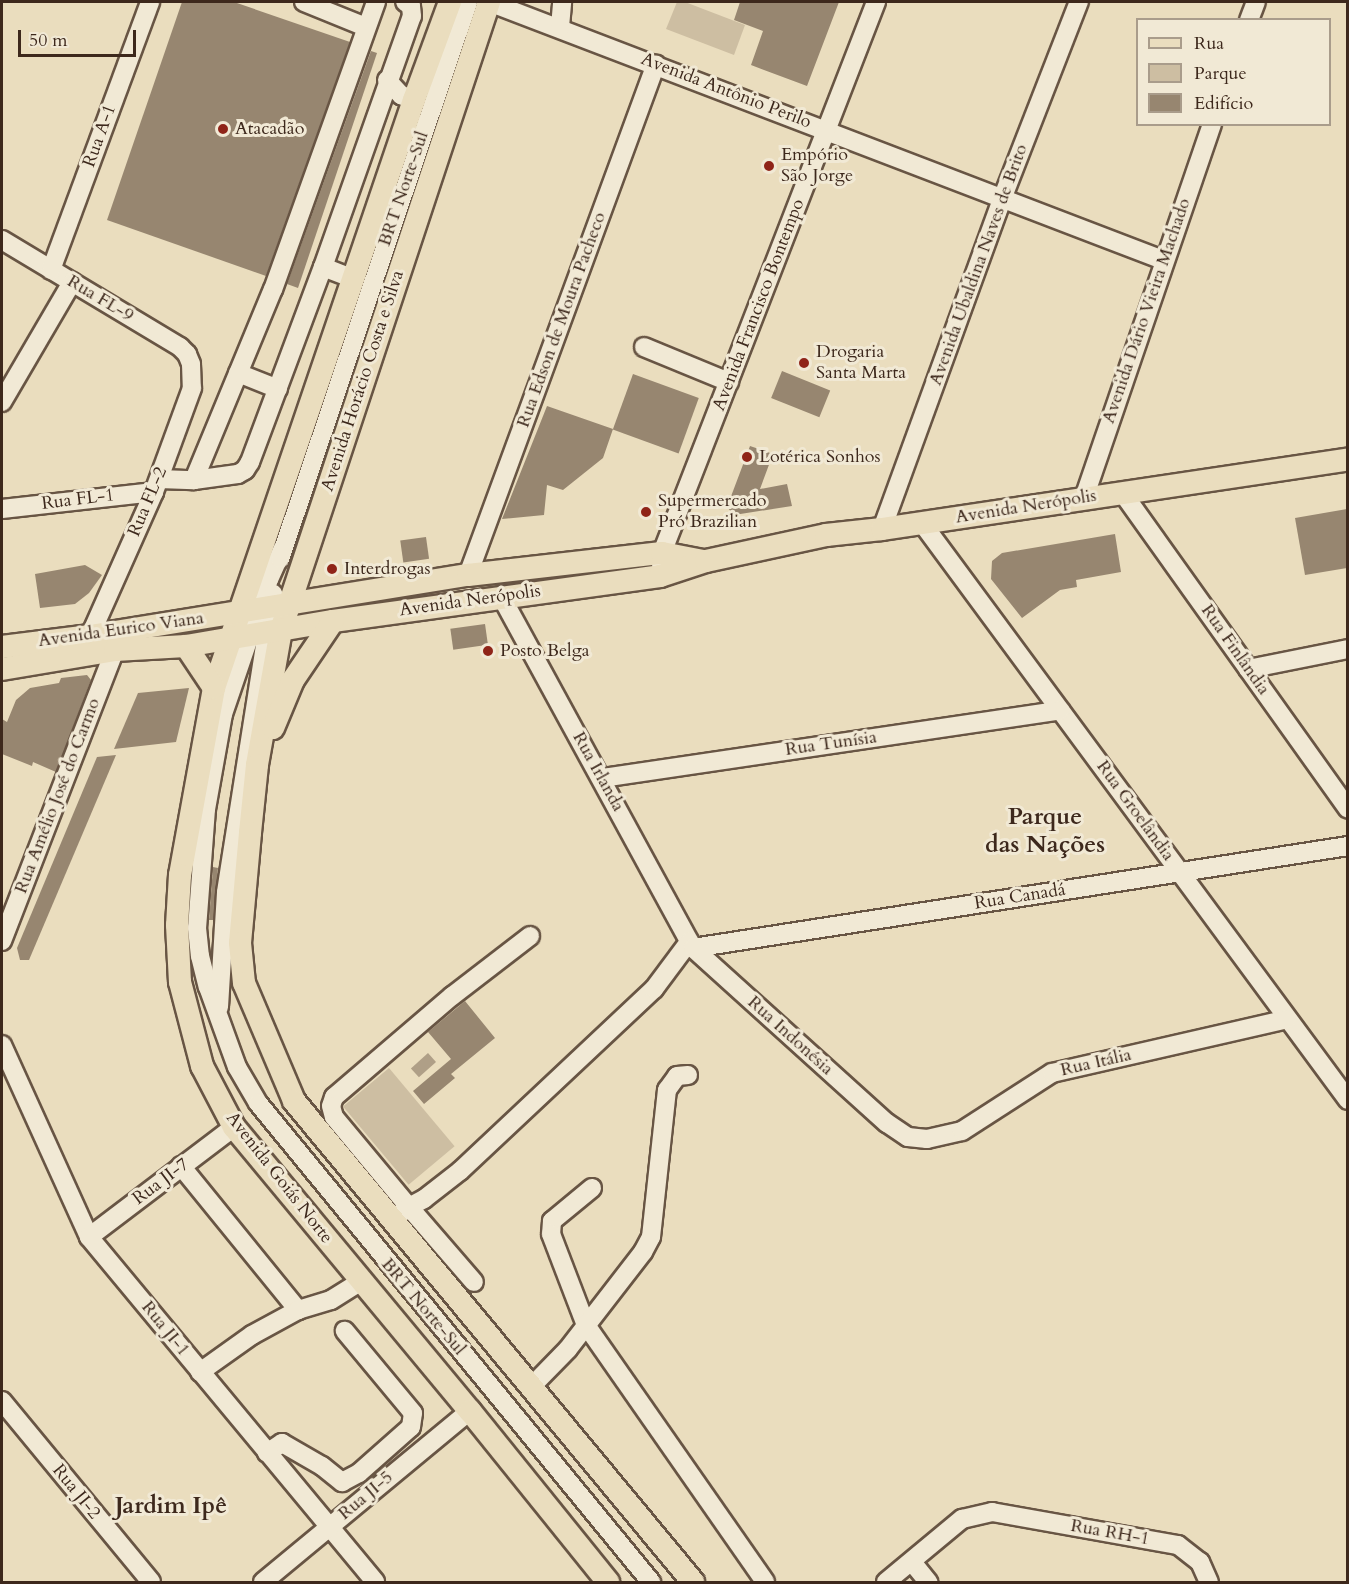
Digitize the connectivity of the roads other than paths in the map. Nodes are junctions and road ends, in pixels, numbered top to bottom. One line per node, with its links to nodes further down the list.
1 (150, 2): 24 (street, Rua A-1)
2 (304, 2): 13 (street)
3 (376, 2): 13 (street)
4 (405, 2): 16 (street)
5 (450, 2): 17 (main road, Avenida Horácio Costa e Silva)
6 (468, 2): 47 (street, BRT Norte-Sul)
7 (489, 2): 14 (street, Avenida Antônio Perilo); 47 (main road, Avenida Horácio Costa e Silva)
8 (562, 2): 14 (street)
9 (876, 2): 19 (street, Avenida Francisco Bontempo)
10 (1079, 2): 20 (street, Avenida Ubaldina Naves de Brito)
11 (1256, 2): 12 (street)
12 (1250, 18)
13 (366, 27): 29 (street)
14 (560, 27): 15 (street, Avenida Antônio Perilo)
15 (656, 64): 19 (street, Avenida Antônio Perilo); 44 (street, Rua Edson de Moura Pacheco)
16 (387, 80): 17 (street); 23 (street)
17 (414, 100): 25 (main road, Avenida Horácio Costa e Silva)
18 (1211, 126): 22 (street, Avenida Dário Vieira Machado)
19 (827, 131): 20 (street, Avenida Antônio Perilo); 30 (street, Avenida Francisco Bontempo)
20 (1002, 199): 22 (street, Avenida Antônio Perilo); 40 (street, Avenida Ubaldina Naves de Brito)
21 (2, 240): 24 (street, Rua FL-9)
22 (1163, 260): 37 (street, Avenida Dário Vieira Machado)
23 (323, 267): 25 (street); 31 (street)
24 (51, 270): 26 (street, Rua FL-9)
25 (354, 279): 43 (main road, Avenida Horácio Costa e Silva)
26 (72, 282): 28 (street, Rua FL-9); 32 (street)
27 (644, 348): 30 (street)
28 (191, 364): 35 (street, Rua FL-2)
29 (238, 373): 31 (street); 34 (street)
30 (729, 382): 41 (street, Avenida Francisco Bontempo)
31 (278, 389): 34 (street, Rua FL-1)
32 (2, 402)
33 (1347, 459): 36 (main road, Avenida Nerópolis)
34 (194, 480): 35 (street, Rua FL-1)
35 (156, 485): 38 (street, Rua FL-1); 51 (street, Rua FL-2)
36 (1122, 492): 37 (main road, Avenida Nerópolis); 56 (street, Rua Finlândia)
37 (1084, 498): 39 (main road, Avenida Nerópolis)
38 (2, 509)
39 (922, 523): 40 (main road, Avenida Nerópolis); 58 (street, Rua Groelândia)
40 (882, 529): 42 (main road, Avenida Nerópolis)
41 (662, 553): 42 (main road, Avenida Nerópolis); 44 (main road, Avenida Nerópolis); 45 (street, Avenida Francisco Bontempo)
42 (706, 561): 45 (main road, Avenida Nerópolis)
43 (254, 570): 47 (main road, Avenida Horácio Costa e Silva); 48 (main road)
44 (468, 575): 47 (main road, Avenida Nerópolis)
45 (660, 576): 46 (main road, Avenida Nerópolis)
46 (501, 596): 49 (main road, Avenida Nerópolis); 60 (street, Rua Irlanda)
47 (265, 607): 48 (main road, Avenida Eurico Viana); 50 (main road, Avenida Horácio Costa e Silva); 50 (main road, Avenida Horácio Costa e Silva)
48 (209, 617): 51 (main road, Avenida Eurico Viana)
49 (333, 621): 50 (main road, Avenida Nerópolis); 59 (main road)
50 (258, 633): 52 (main road, Avenida Eurico Viana); 57 (main road, Avenida Horácio Costa e Silva); 59 (main road, Avenida Horácio Costa e Silva); 67 (street); 67 (street, BRT Norte-Sul)
51 (90, 636): 55 (main road, Avenida Eurico Viana)
52 (186, 646): 54 (main road, Avenida Eurico Viana); 57 (main road)
53 (1347, 649): 56 (street)
54 (116, 650): 55 (main road, Avenida Eurico Viana); 65 (street, Rua Amélio José do Carmo)
55 (2, 654)
56 (1248, 669): 61 (street, Rua Finlândia)
57 (214, 688): 73 (main road, Avenida Goiás Norte)
58 (1060, 710): 60 (street, Rua Tunísia); 63 (street, Rua Groelândia)
59 (257, 765): 76 (main road)
60 (602, 778): 66 (street, Rua Irlanda)
61 (1347, 809)
62 (1347, 846): 63 (street, Rua Canadá)
63 (1180, 872): 66 (street, Rua Canadá); 68 (street, Rua Groelândia)
64 (530, 936): 76 (street)
65 (2, 941)
66 (691, 945): 72 (street, Rua Indonésia); 76 (street)
67 (219, 1018): 94 (street, BRT Norte-Sul)
68 (1287, 1019): 71 (street, Rua Groelândia); 72 (street, Rua Itália)
69 (2, 1045): 77 (street, Rua JI-1)
70 (688, 1075): 81 (street)
71 (1347, 1100)
72 (887, 1123)
73 (234, 1127): 74 (street, Rua JI-7); 78 (main road, Avenida Goiás Norte)
74 (181, 1166): 77 (street, Rua JI-7); 80 (street)
75 (592, 1188): 81 (street)
76 (401, 1214): 79 (street); 84 (main road)
77 (89, 1237): 83 (street, Rua JI-1)
78 (361, 1281): 80 (street); 86 (main road, Avenida Goiás Norte)
79 (474, 1282)
80 (298, 1310): 83 (street)
81 (586, 1325): 84 (street); 96 (street)
82 (345, 1331): 87 (street)
83 (200, 1372): 87 (street, Rua JI-1)
84 (530, 1388): 95 (main road)
85 (2, 1401): 90 (street, Rua JI-2)
86 (470, 1411): 88 (street, Rua JI-5); 93 (main road, Avenida Goiás Norte)
87 (267, 1453): 88 (street, Rua JI-1)
88 (328, 1528): 91 (street, Rua JI-5); 92 (street, Rua JI-1)
89 (912, 1562): 97 (street); 98 (street); 99 (street, Rua RH-1)
90 (151, 1582)
91 (263, 1582)
92 (375, 1582)
93 (608, 1582)
94 (651, 1582)
95 (693, 1582)
96 (765, 1582)
97 (886, 1582)
98 (928, 1582)
99 (1209, 1582)

